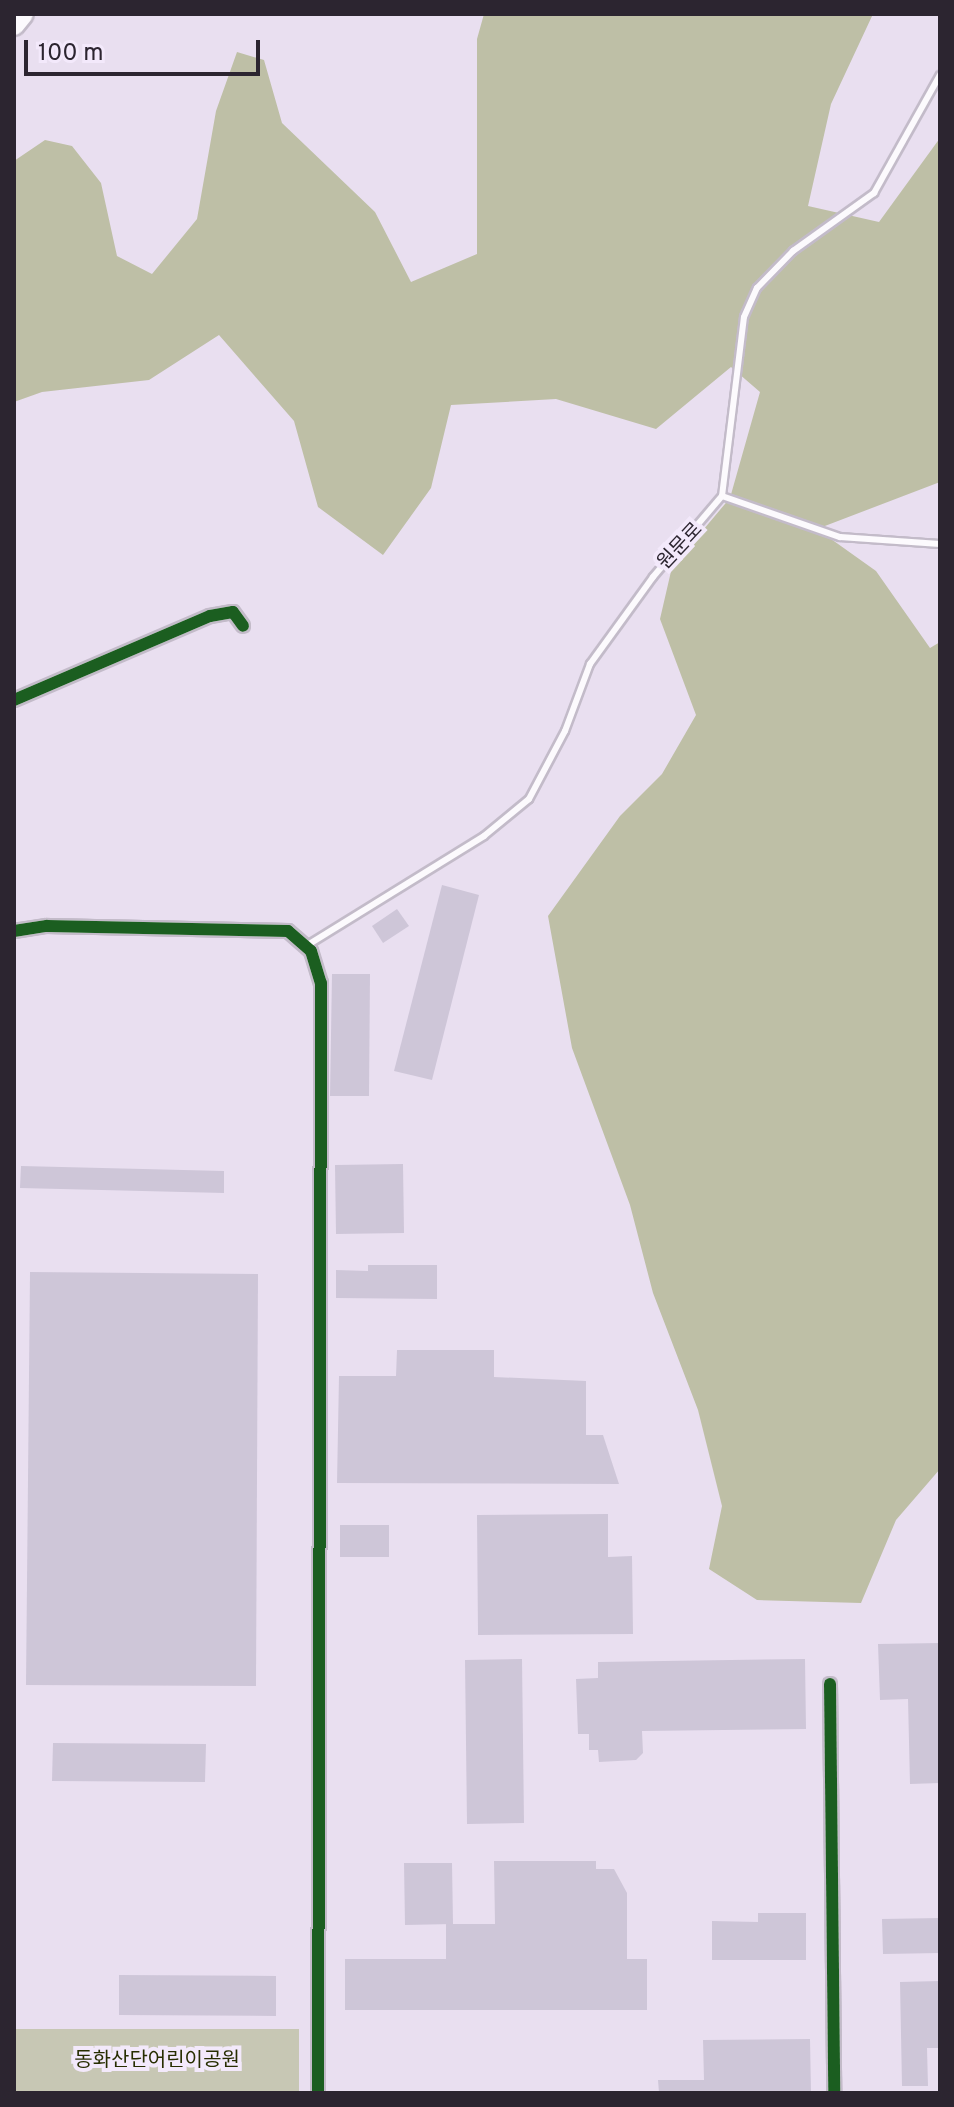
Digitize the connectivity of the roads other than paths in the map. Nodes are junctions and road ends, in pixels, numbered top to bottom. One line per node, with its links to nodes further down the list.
1 (23, 14): 2 (highway)
2 (14, 25)
3 (940, 75): 4 (lane)
4 (722, 496): 5 (lane); 9 (lane, 원문로)
5 (940, 544)
6 (243, 626): 7 (street)
7 (14, 700)
8 (14, 931): 9 (street)
9 (306, 946): 11 (street)
10 (830, 1684): 12 (street)
11 (318, 2093)
12 (834, 2093)

